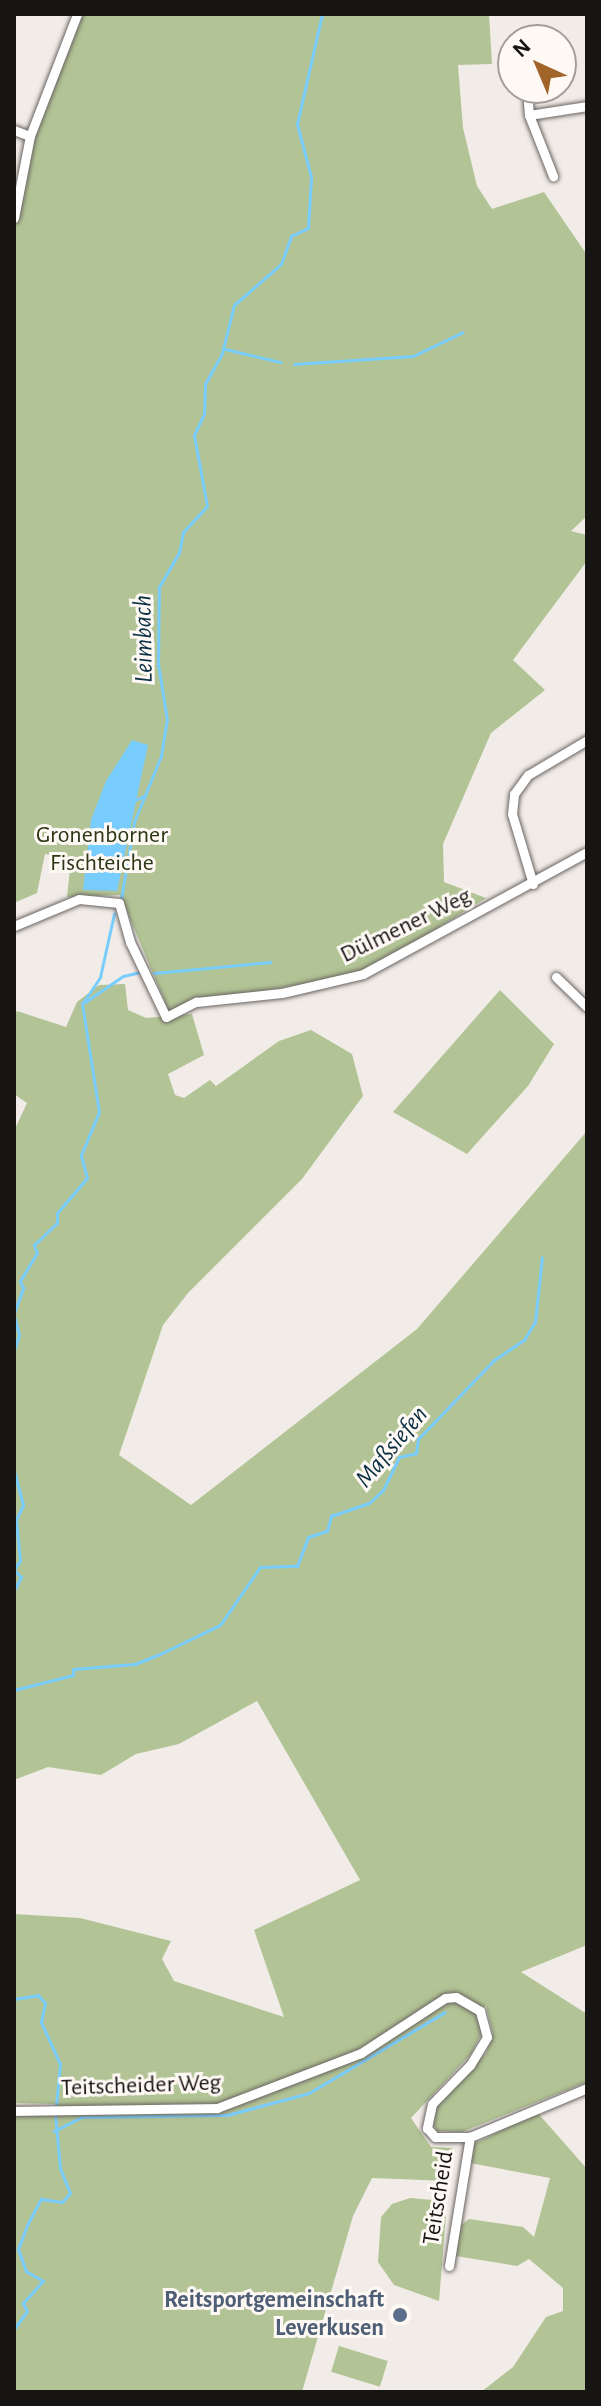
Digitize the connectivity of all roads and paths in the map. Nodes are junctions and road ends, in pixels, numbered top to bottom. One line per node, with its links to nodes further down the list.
1 (77, 14): 6 (street)
2 (528, 104): 4 (street)
3 (587, 106): 4 (street)
4 (529, 115): 7 (street)
5 (14, 130): 6 (street)
6 (30, 136): 8 (street)
7 (553, 176)
8 (15, 212)
9 (587, 740): 11 (street)
10 (587, 852): 11 (street, Dülmener Weg)
11 (533, 884): 12 (street, Dülmener Weg)
12 (14, 926)
13 (556, 977): 14 (street)
14 (587, 1007)
15 (587, 2088): 17 (street)
16 (14, 2111): 17 (street, Teitscheider Weg)
17 (470, 2137): 18 (street, Teitscheid)
18 (449, 2266)

